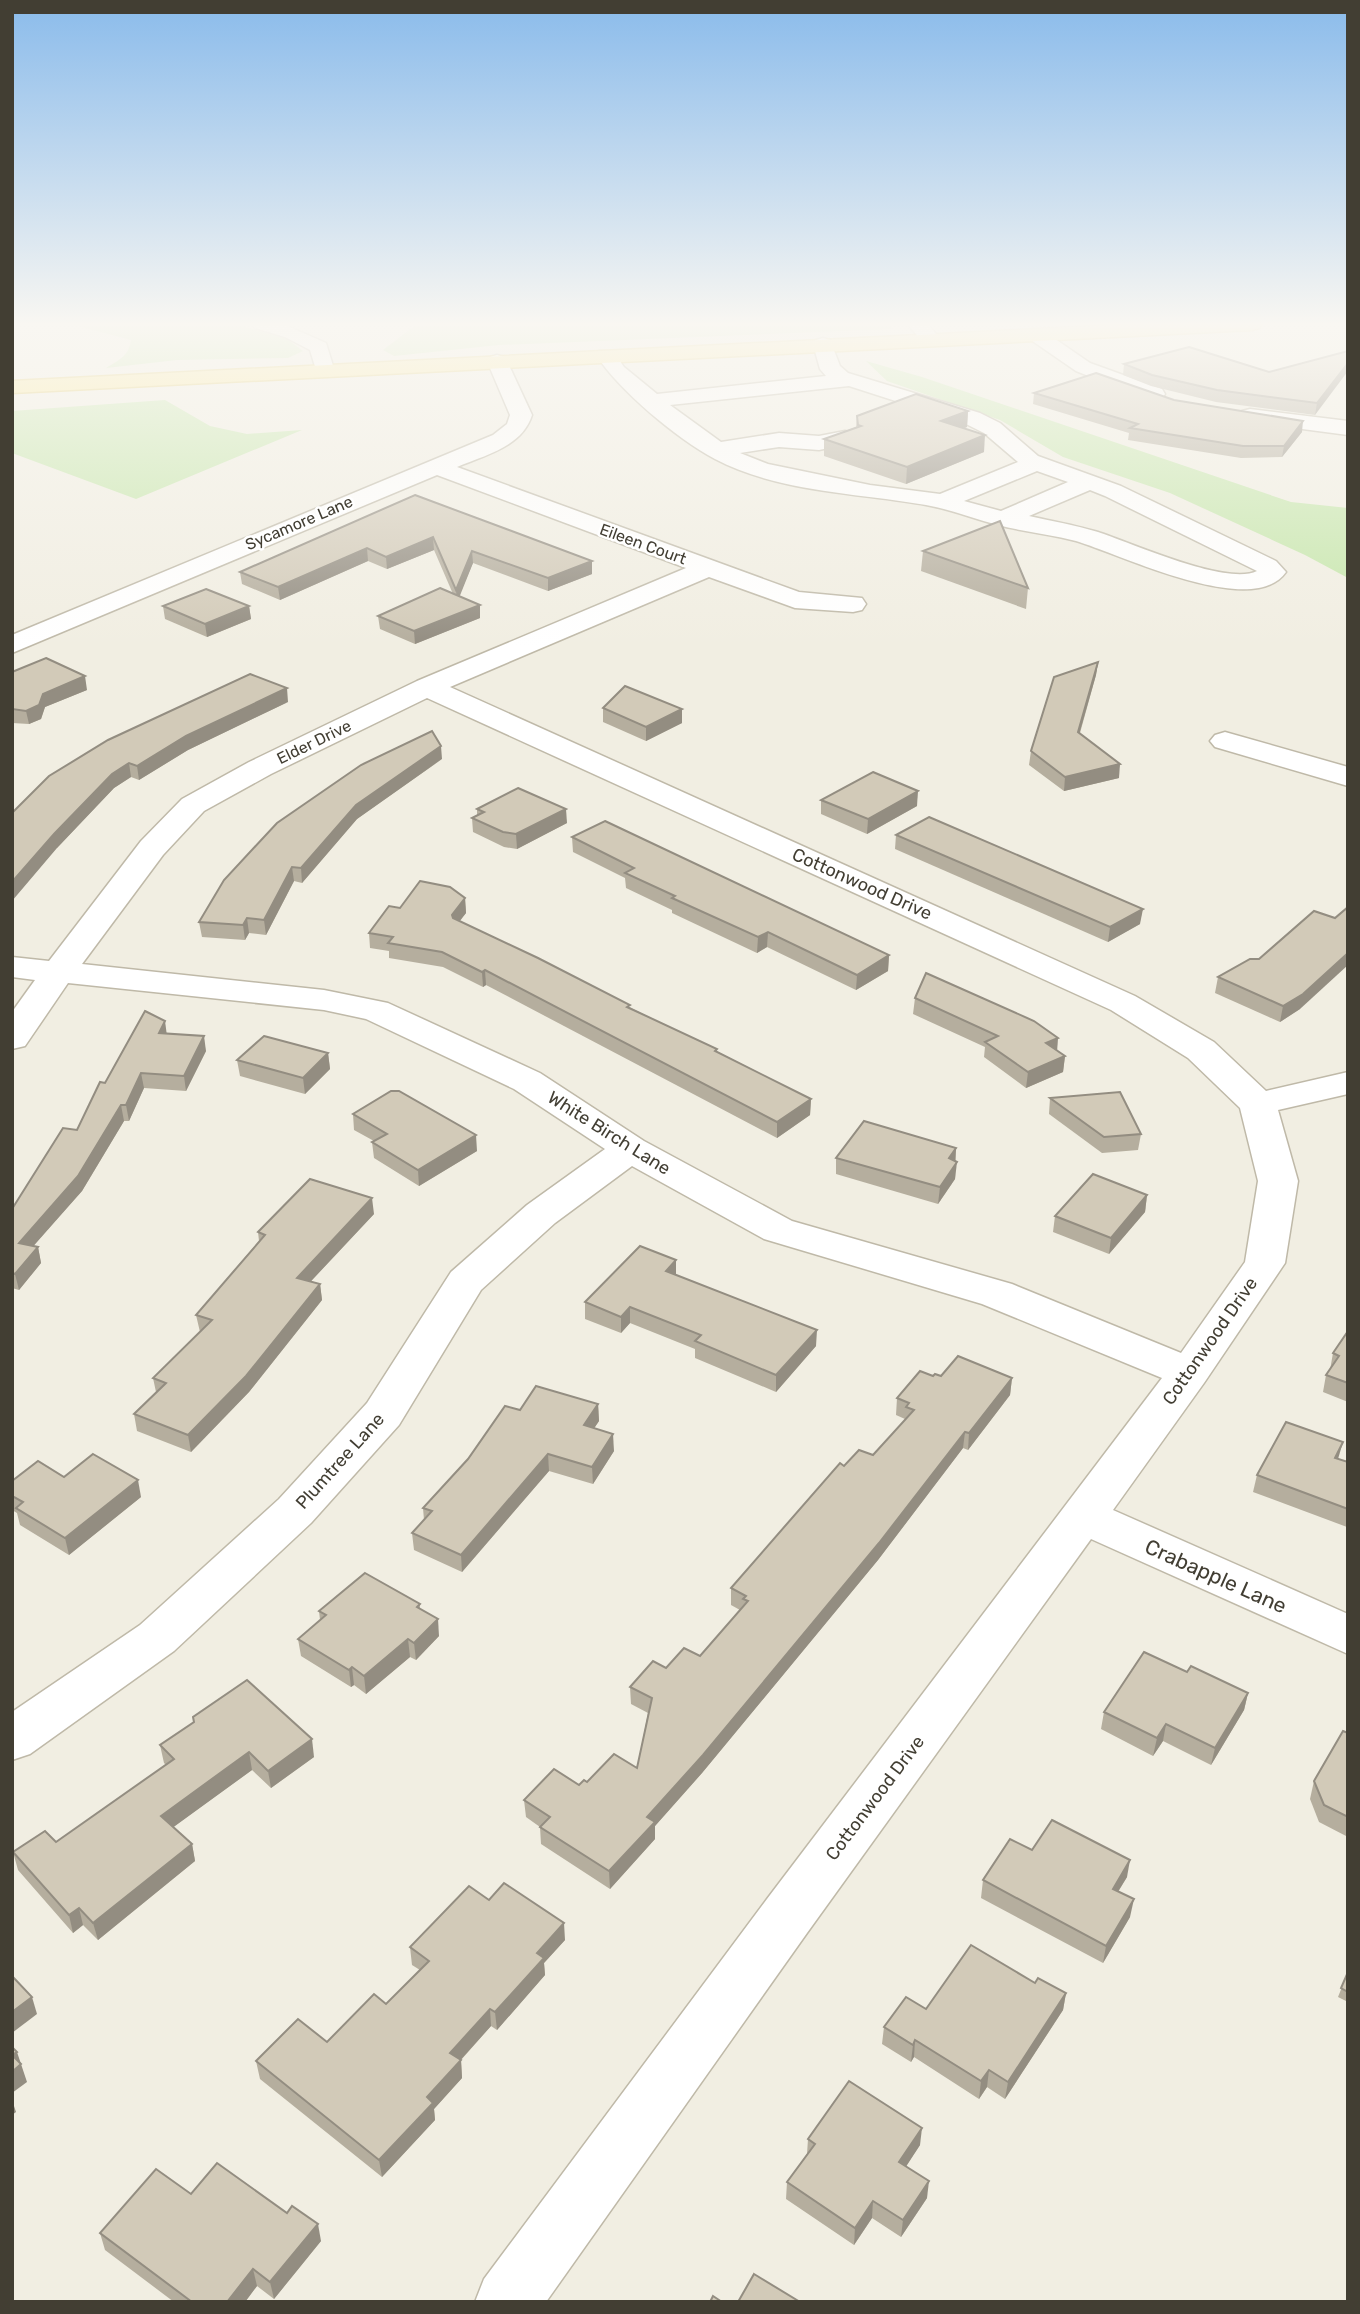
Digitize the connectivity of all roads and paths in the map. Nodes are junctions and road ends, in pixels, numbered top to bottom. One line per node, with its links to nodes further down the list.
1 (510, 432): 7 (street, Sycamore Lane)
2 (689, 432): 5 (street)
3 (996, 432): 6 (street)
4 (852, 435): 5 (street)
5 (716, 450): 9 (street)
6 (1037, 464): 8 (street); 9 (street)
7 (437, 467): 11 (street, Eileen Court); 13 (street, Sycamore Lane)
8 (1088, 482): 10 (street); 10 (street)
9 (942, 501): 10 (street)
10 (1003, 519)
11 (708, 568): 12 (street, Eileen Court); 14 (street, Elder Drive)
12 (853, 604)
13 (12, 645)
14 (428, 687): 18 (street, Elder Drive); 21 (street, Cottonwood Drive)
15 (1225, 741): 16 (street)
16 (1348, 777)
17 (12, 967): 18 (street, White Birch Lane)
18 (59, 971): 19 (street, Elder Drive); 22 (street, White Birch Lane)
19 (12, 1038)
20 (1348, 1083): 21 (street)
21 (1258, 1104): 23 (street, Cottonwood Drive)
22 (630, 1149): 23 (street, White Birch Lane); 26 (street, Plumtree Lane)
23 (1189, 1373): 24 (street, Cottonwood Drive)
24 (1083, 1516): 25 (street, Crabapple Lane); 27 (street, Cottonwood Drive)
25 (1348, 1635)
26 (12, 1739)
27 (507, 2302)

